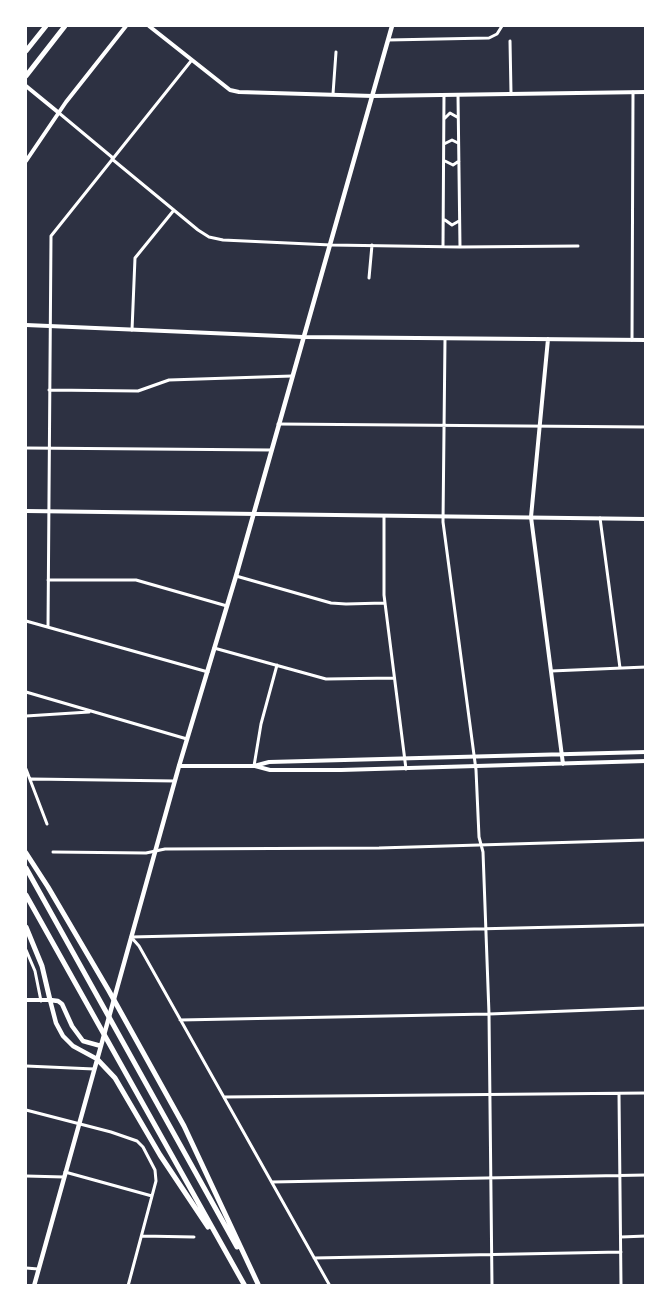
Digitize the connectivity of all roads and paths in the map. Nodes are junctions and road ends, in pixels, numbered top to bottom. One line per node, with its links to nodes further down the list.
1 (46, 26): 9 (highway)
2 (65, 26): 12 (highway)
3 (126, 26): 21 (street)
4 (148, 26): 11 (street)
5 (392, 26): 7 (main road)
6 (502, 26): 7 (street)
7 (388, 40): 20 (main road)
8 (510, 41): 18 (street)
9 (26, 51)
10 (336, 52): 16 (street)
11 (191, 61): 16 (street); 26 (street)
12 (26, 76)
13 (26, 86): 21 (street)
14 (633, 92): 15 (street); 18 (street); 45 (street)
15 (645, 92)
16 (333, 94): 20 (street)
17 (458, 94): 18 (street); 19 (street); 23 (street)
18 (511, 94)
19 (444, 95): 20 (street); 22 (street)
20 (374, 96): 33 (main road)
21 (58, 113): 26 (street); 28 (street)
22 (444, 119): 23 (street); 24 (street)
23 (459, 119): 25 (street)
24 (444, 144): 25 (street); 27 (street)
25 (459, 145): 29 (street)
26 (112, 159): 30 (street); 40 (street)
27 (444, 159): 29 (street); 31 (street)
28 (26, 161)
29 (459, 161): 32 (street)
30 (174, 210): 33 (street); 41 (street)
31 (443, 219): 32 (street); 35 (street)
32 (460, 221): 37 (street)
33 (331, 245): 34 (street); 42 (main road)
34 (372, 245): 35 (street); 38 (street)
35 (443, 246): 37 (street)
36 (578, 246): 37 (street)
37 (460, 247)
38 (369, 278)
39 (26, 326): 40 (street)
40 (50, 327): 41 (street); 48 (street)
41 (132, 330): 42 (street)
42 (303, 337): 43 (street); 47 (main road)
43 (445, 339): 44 (street); 50 (street)
44 (548, 339): 45 (street); 51 (street)
45 (632, 340): 46 (street)
46 (645, 340)
47 (291, 376): 48 (street); 49 (main road)
48 (49, 390): 54 (street)
49 (278, 424): 50 (street); 55 (main road)
50 (443, 425): 51 (street); 60 (street)
51 (539, 426): 52 (street); 61 (street)
52 (645, 427)
53 (26, 448): 54 (street)
54 (48, 448): 55 (street); 57 (street)
55 (271, 450): 58 (main road)
56 (26, 511): 57 (street)
57 (48, 511): 58 (street); 65 (street)
58 (253, 512): 59 (street); 64 (main road)
59 (384, 516): 60 (street); 66 (street)
60 (443, 517): 61 (street); 83 (street)
61 (531, 517): 62 (street); 74 (street)
62 (600, 518): 63 (street); 73 (street)
63 (645, 519)
64 (236, 576): 66 (street); 67 (main road)
65 (48, 580): 67 (street); 69 (street)
66 (384, 603): 76 (street)
67 (227, 606): 70 (main road)
68 (26, 621): 69 (street)
69 (48, 627): 75 (street)
70 (214, 648): 71 (street); 75 (main road)
71 (278, 665): 76 (street); 88 (street)
72 (645, 667): 73 (street)
73 (620, 668): 74 (street)
74 (551, 671): 82 (street)
75 (208, 672): 80 (main road)
76 (394, 678): 84 (street)
77 (26, 692): 78 (street)
78 (91, 711): 79 (street); 80 (street)
79 (26, 716)
80 (187, 739): 87 (main road)
81 (645, 752): 82 (street)
82 (562, 754): 83 (street); 86 (street)
83 (474, 757): 84 (street); 89 (street)
84 (405, 759): 88 (street); 91 (street)
85 (645, 761): 86 (street)
86 (563, 764): 89 (street)
87 (179, 766): 88 (street); 93 (main road)
88 (254, 766): 91 (street)
89 (476, 767): 91 (street); 96 (street)
90 (26, 769): 92 (street)
91 (406, 769)
92 (31, 779): 93 (street); 94 (street)
93 (175, 781): 97 (main road)
94 (47, 824)
95 (645, 840): 96 (street)
96 (482, 845): 97 (street); 104 (street)
97 (156, 851): 98 (street); 105 (main road)
98 (53, 852)
99 (26, 853): 110 (highway)
100 (26, 868): 141 (highway)
101 (26, 895): 138 (highway)
102 (645, 925): 104 (street)
103 (26, 927): 108 (highway)
104 (486, 930): 105 (street); 112 (street)
105 (131, 937): 110 (main road); 113 (street)
106 (26, 950): 109 (street)
107 (26, 1000): 109 (street)
108 (50, 1000): 109 (street); 114 (main road); 115 (main road)
109 (41, 1001)
110 (112, 1002): 114 (main road); 141 (highway)
111 (645, 1008): 112 (street)
112 (489, 1014): 113 (street); 120 (street)
113 (180, 1020): 121 (street)
114 (100, 1046): 115 (main road)
115 (97, 1059): 117 (main road); 138 (highway)
116 (26, 1066): 117 (street)
117 (94, 1069): 123 (main road)
118 (645, 1093): 119 (street)
119 (618, 1094): 120 (street); 127 (street)
120 (489, 1096): 121 (street); 128 (street)
121 (224, 1097): 129 (street)
122 (26, 1110): 123 (street)
123 (78, 1125): 124 (main road); 130 (street)
124 (64, 1174): 126 (street); 130 (street); 140 (main road)
125 (645, 1175): 127 (street)
126 (26, 1176)
127 (620, 1176): 128 (street); 134 (street)
128 (490, 1178): 129 (street); 136 (street)
129 (272, 1182): 137 (street)
130 (152, 1196): 131 (street)
131 (142, 1236): 133 (street); 143 (street)
132 (645, 1236): 134 (street)
133 (194, 1237)
134 (621, 1237): 135 (street)
135 (621, 1252): 136 (street); 147 (street)
136 (492, 1254): 137 (street); 146 (street)
137 (315, 1258): 145 (street)
138 (231, 1261): 144 (highway)
139 (26, 1268): 140 (street)
140 (39, 1269): 142 (main road)
141 (259, 1285)
142 (34, 1286)
143 (128, 1286)
144 (245, 1286)
145 (330, 1286)
146 (492, 1286)
147 (621, 1286)

